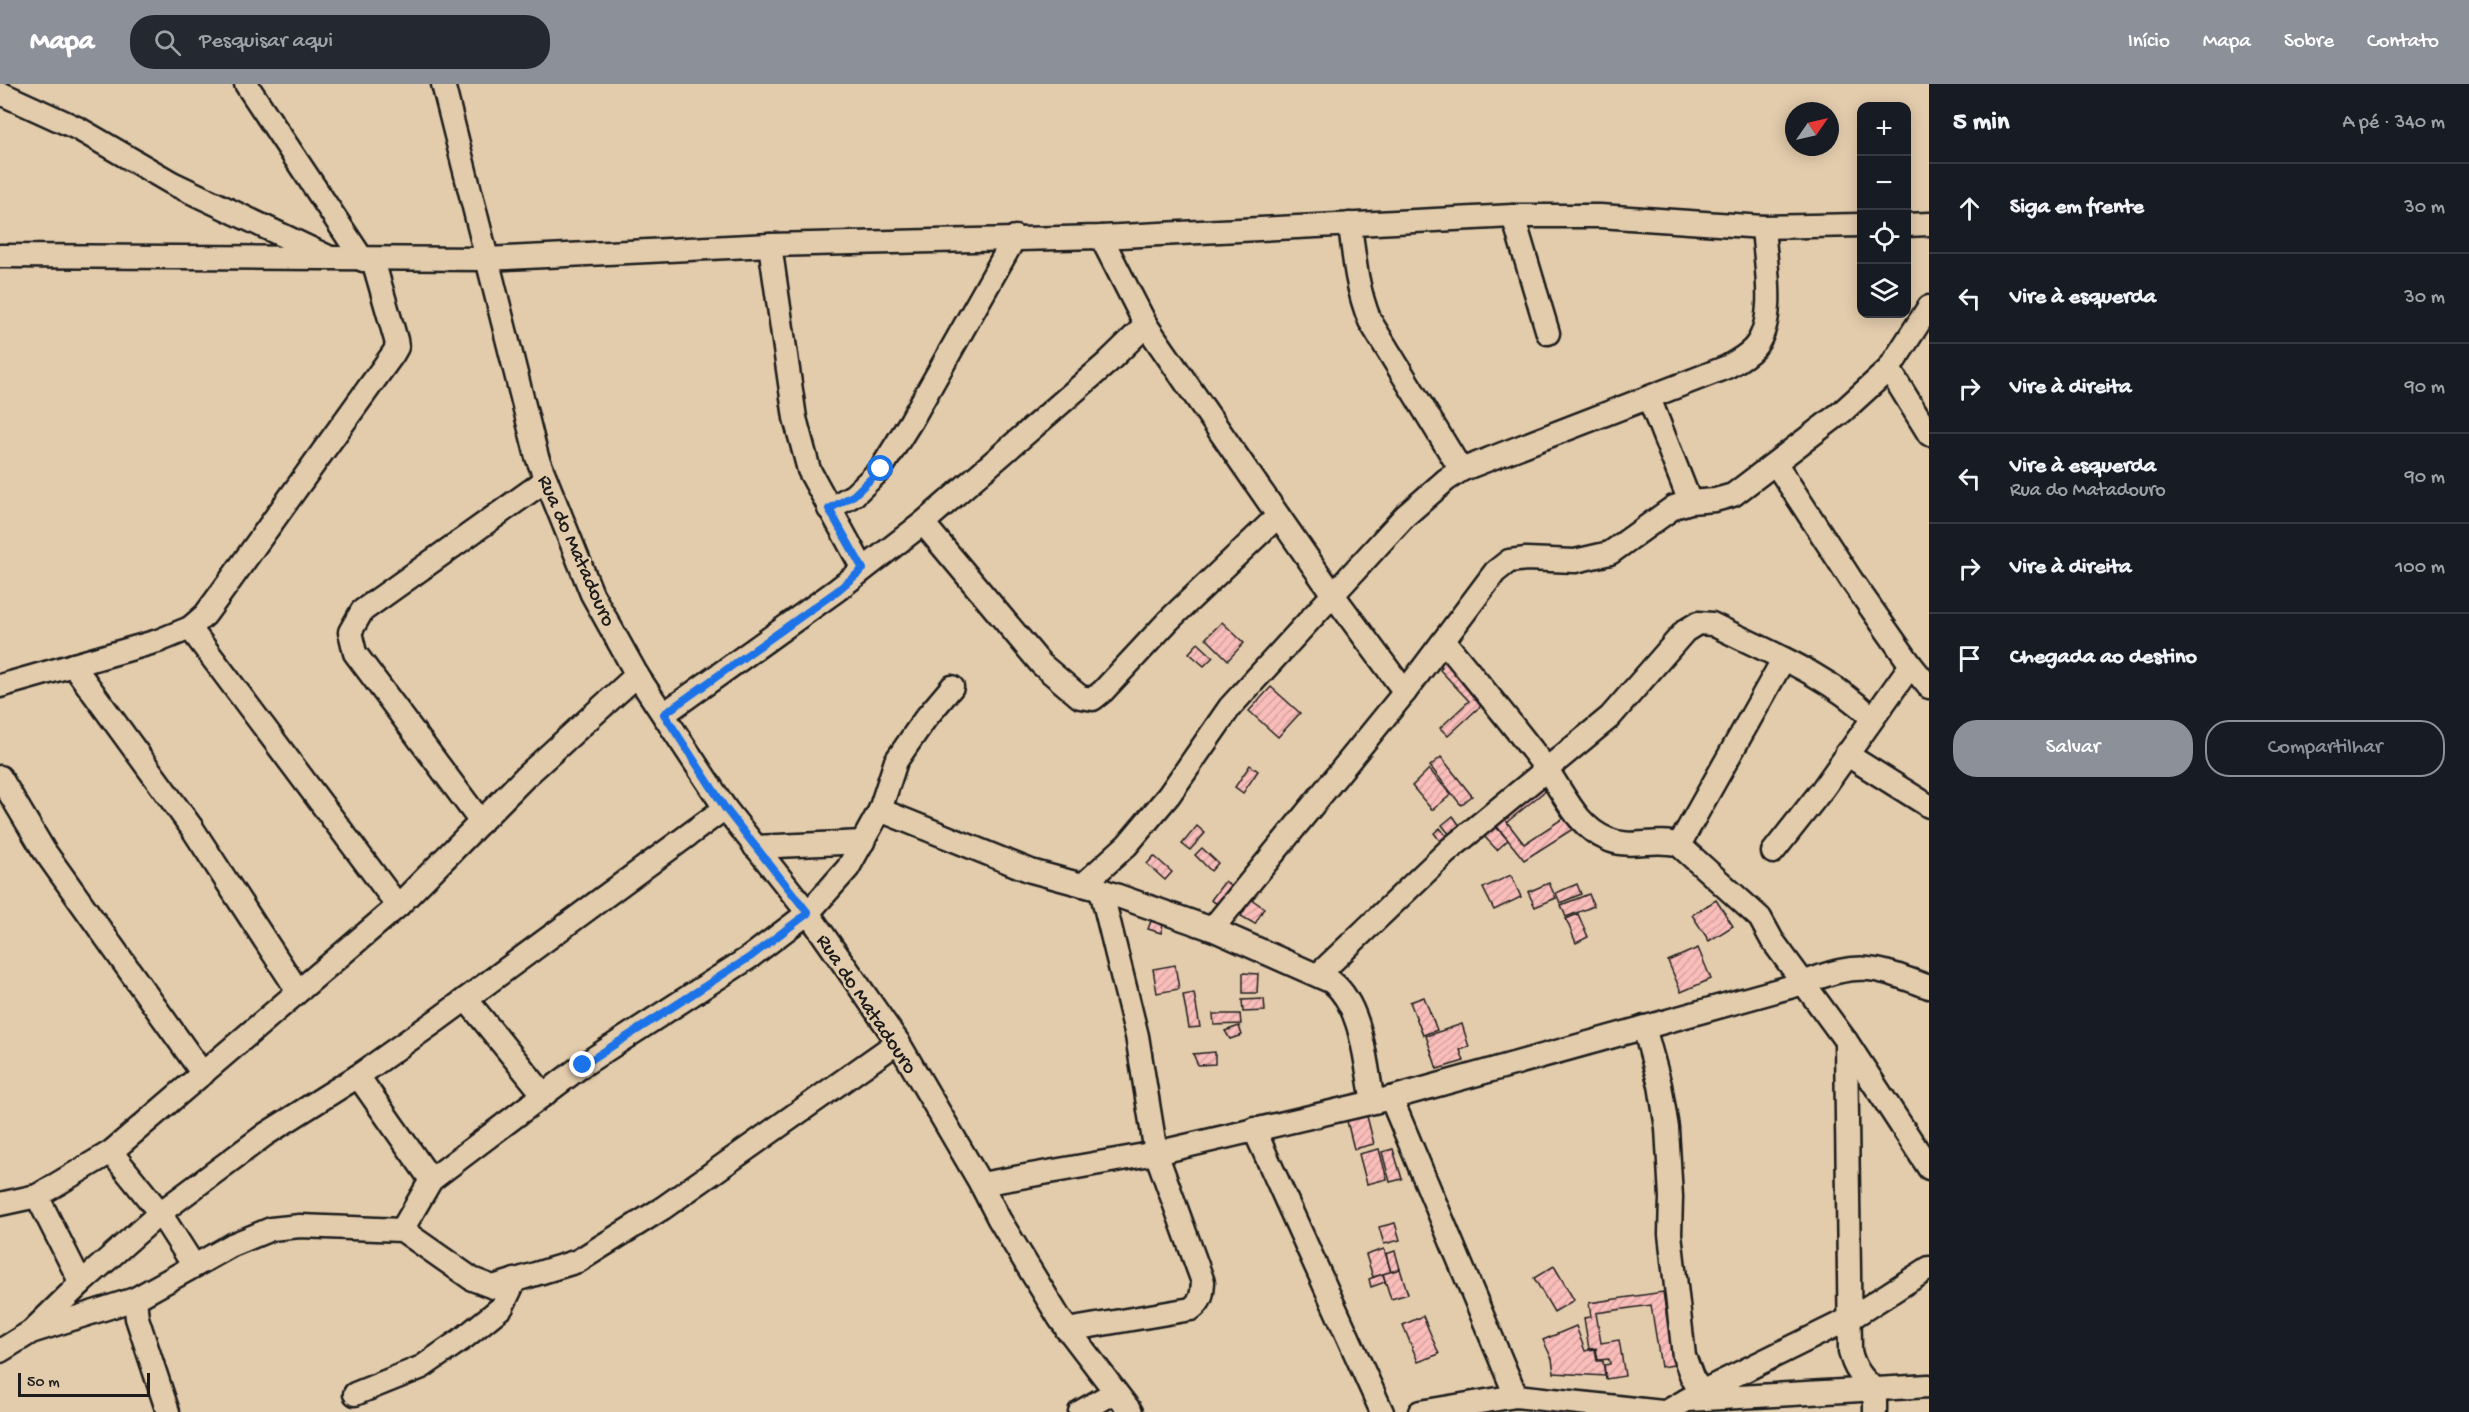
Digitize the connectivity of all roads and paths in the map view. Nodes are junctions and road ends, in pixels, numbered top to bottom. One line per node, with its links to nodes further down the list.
1 (246, 84): 16 (street)
2 (443, 84): 14 (street, Rua do Matadouro)
3 (0, 93): 15 (street)
4 (1513, 216): 5 (street); 9 (street); 19 (street)
5 (1350, 224): 11 (street); 24 (street)
6 (1929, 224): 8 (street)
7 (1857, 225): 9 (street)
8 (1911, 225)
9 (1763, 227): 21 (street)
10 (1015, 237): 11 (street); 12 (street); 27 (street)
11 (1101, 237): 18 (street)
12 (770, 245): 14 (street); 27 (street)
13 (0, 256): 15 (street)
14 (486, 259): 16 (street); 25 (street, Rua do Matadouro)
15 (333, 260): 16 (street)
16 (368, 260): 32 (street)
17 (1929, 307): 20 (street)
18 (1146, 325): 28 (street); 29 (street)
19 (1548, 333)
20 (1889, 369): 22 (street); 23 (street)
21 (1649, 398): 24 (street); 26 (street)
22 (1929, 434)
23 (1776, 464): 26 (street); 36 (street)
24 (1461, 470): 31 (street)
25 (546, 480): 37 (street, Rua do Matadouro); 50 (street)
26 (1690, 502): 33 (street)
27 (829, 509): 30 (street)
28 (1278, 516): 29 (street); 31 (street)
29 (923, 523): 30 (street)
30 (863, 569): 42 (street)
31 (1334, 596): 41 (street); 55 (street)
32 (190, 628): 35 (street); 56 (street)
33 (1444, 641): 41 (street); 45 (street)
34 (1783, 660): 43 (street); 45 (street); 52 (street)
35 (73, 665): 38 (street); 62 (street)
36 (1911, 665): 40 (street); 43 (street)
37 (637, 675): 42 (street, Rua do Matadouro); 50 (street)
38 (0, 686)
39 (952, 687): 49 (street)
40 (1929, 687)
41 (1405, 692): 58 (street)
42 (664, 714): 48 (street, Rua do Matadouro)
43 (1872, 718): 44 (street)
44 (1845, 754): 47 (street); 54 (street)
45 (1546, 769): 52 (street); 59 (street)
46 (0, 777): 67 (street)
47 (1929, 806)
48 (725, 808): 53 (street, Rua do Matadouro); 63 (street)
49 (880, 810): 51 (street); 55 (street)
50 (482, 822): 56 (street)
51 (863, 842): 53 (street); 57 (street)
52 (1679, 845): 60 (street)
53 (755, 847): 57 (street, Rua do Matadouro)
54 (1773, 852)
55 (1092, 888): 58 (street); 73 (street)
56 (398, 906): 62 (street)
57 (808, 913): 66 (street, Rua do Matadouro); 69 (street)
58 (1212, 929): 59 (street)
59 (1318, 975): 70 (street)
60 (1804, 983): 61 (street); 64 (street); 65 (street)
61 (1929, 987)
62 (298, 991): 67 (street)
63 (466, 999): 68 (street); 69 (street)
64 (1644, 1027): 70 (street); 94 (street)
65 (1846, 1041): 74 (street); 86 (street)
66 (898, 1042): 76 (street, Rua do Matadouro); 83 (street)
67 (202, 1074): 72 (street)
68 (358, 1076): 75 (street); 79 (street)
69 (544, 1095): 75 (street)
70 (1382, 1100): 71 (street); 93 (street)
71 (1254, 1129): 73 (street); 99 (street)
72 (111, 1152): 77 (street); 79 (street)
73 (1156, 1153): 76 (street); 87 (street)
74 (1929, 1168)
75 (430, 1180): 80 (street)
76 (981, 1184): 87 (street, Rua do Matadouro)
77 (37, 1196): 78 (street); 84 (street)
78 (0, 1204)
79 (160, 1213): 81 (street); 84 (street)
80 (402, 1230): 81 (street); 83 (street)
81 (194, 1266): 85 (street)
82 (1929, 1268): 86 (street)
83 (515, 1280): 92 (street)
84 (81, 1283): 88 (street)
85 (135, 1299): 88 (street); 96 (street)
86 (1851, 1318): 94 (street); 95 (street)
87 (1067, 1330): 91 (street, Rua do Matadouro)
88 (31, 1332): 89 (street)
89 (0, 1351)
90 (1929, 1386): 95 (street)
91 (1115, 1392): 97 (street); 98 (street, Rua do Matadouro)
92 (355, 1394)
93 (1516, 1396): 100 (street); 101 (street)
94 (1694, 1396): 95 (street); 101 (street)
95 (1875, 1401)
96 (168, 1412)
97 (1080, 1412)
98 (1131, 1412)
99 (1382, 1412)
100 (1420, 1412)
101 (1664, 1412)

